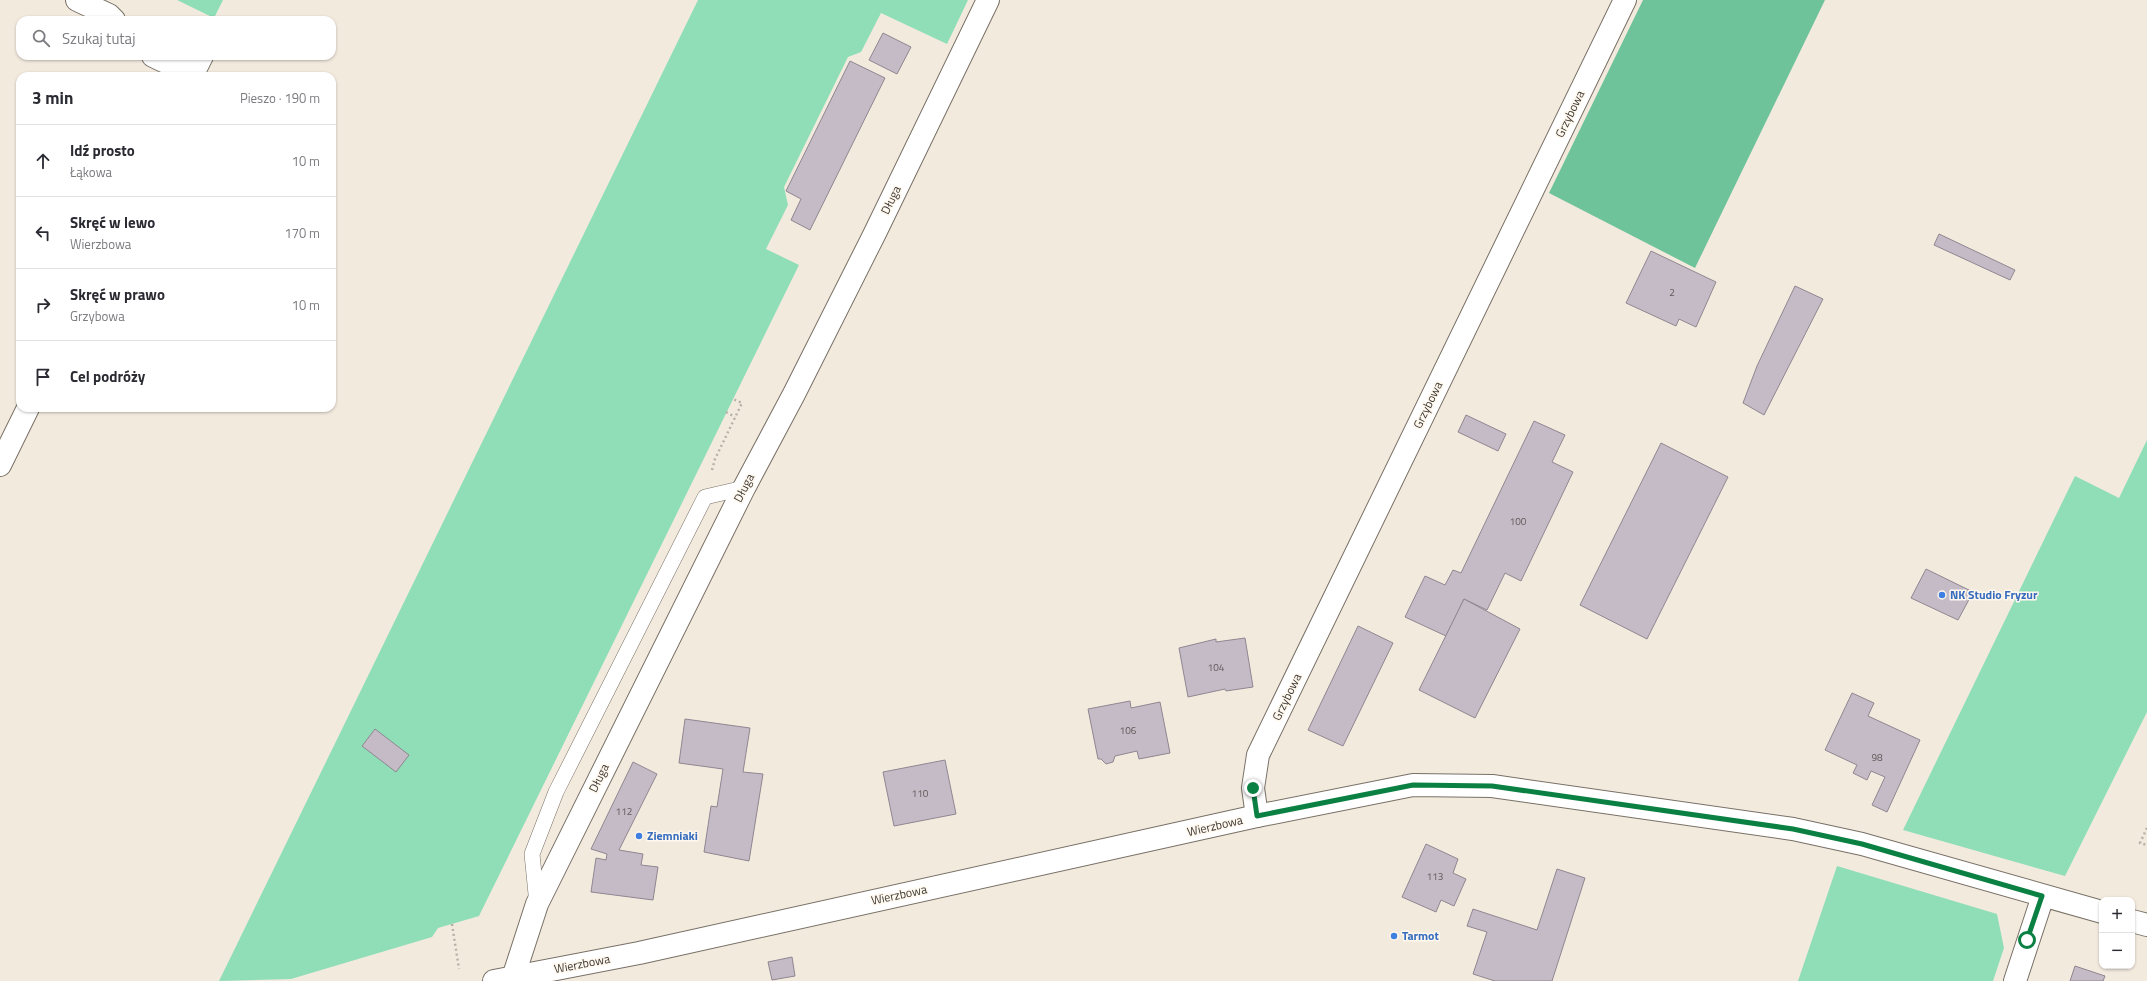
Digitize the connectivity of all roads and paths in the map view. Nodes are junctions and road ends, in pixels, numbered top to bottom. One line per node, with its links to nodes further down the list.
1 (77, 0): 4 (street)
2 (988, 0): 12 (street, Długa)
3 (1625, 0): 14 (street, Grzybowa)
4 (110, 16)
5 (166, 60): 6 (street)
6 (196, 69)
7 (733, 399): 10 (path)
8 (26, 412): 11 (street)
9 (726, 412): 10 (path)
10 (735, 417): 13 (path)
11 (0, 465)
12 (744, 488): 13 (lane); 18 (street, Długa)
13 (705, 497): 18 (lane)
14 (1257, 816): 17 (street, Wierzbowa); 24 (street, Wierzbowa)
15 (2147, 828): 16 (path)
16 (2147, 845)
17 (2042, 896): 19 (street, Wierzbowa); 25 (street)
18 (537, 904): 24 (street, Długa)
19 (2099, 911)
20 (2135, 922): 22 (street)
21 (452, 924): 23 (path)
22 (2147, 925)
23 (459, 969)
24 (506, 980)
25 (2015, 981)

